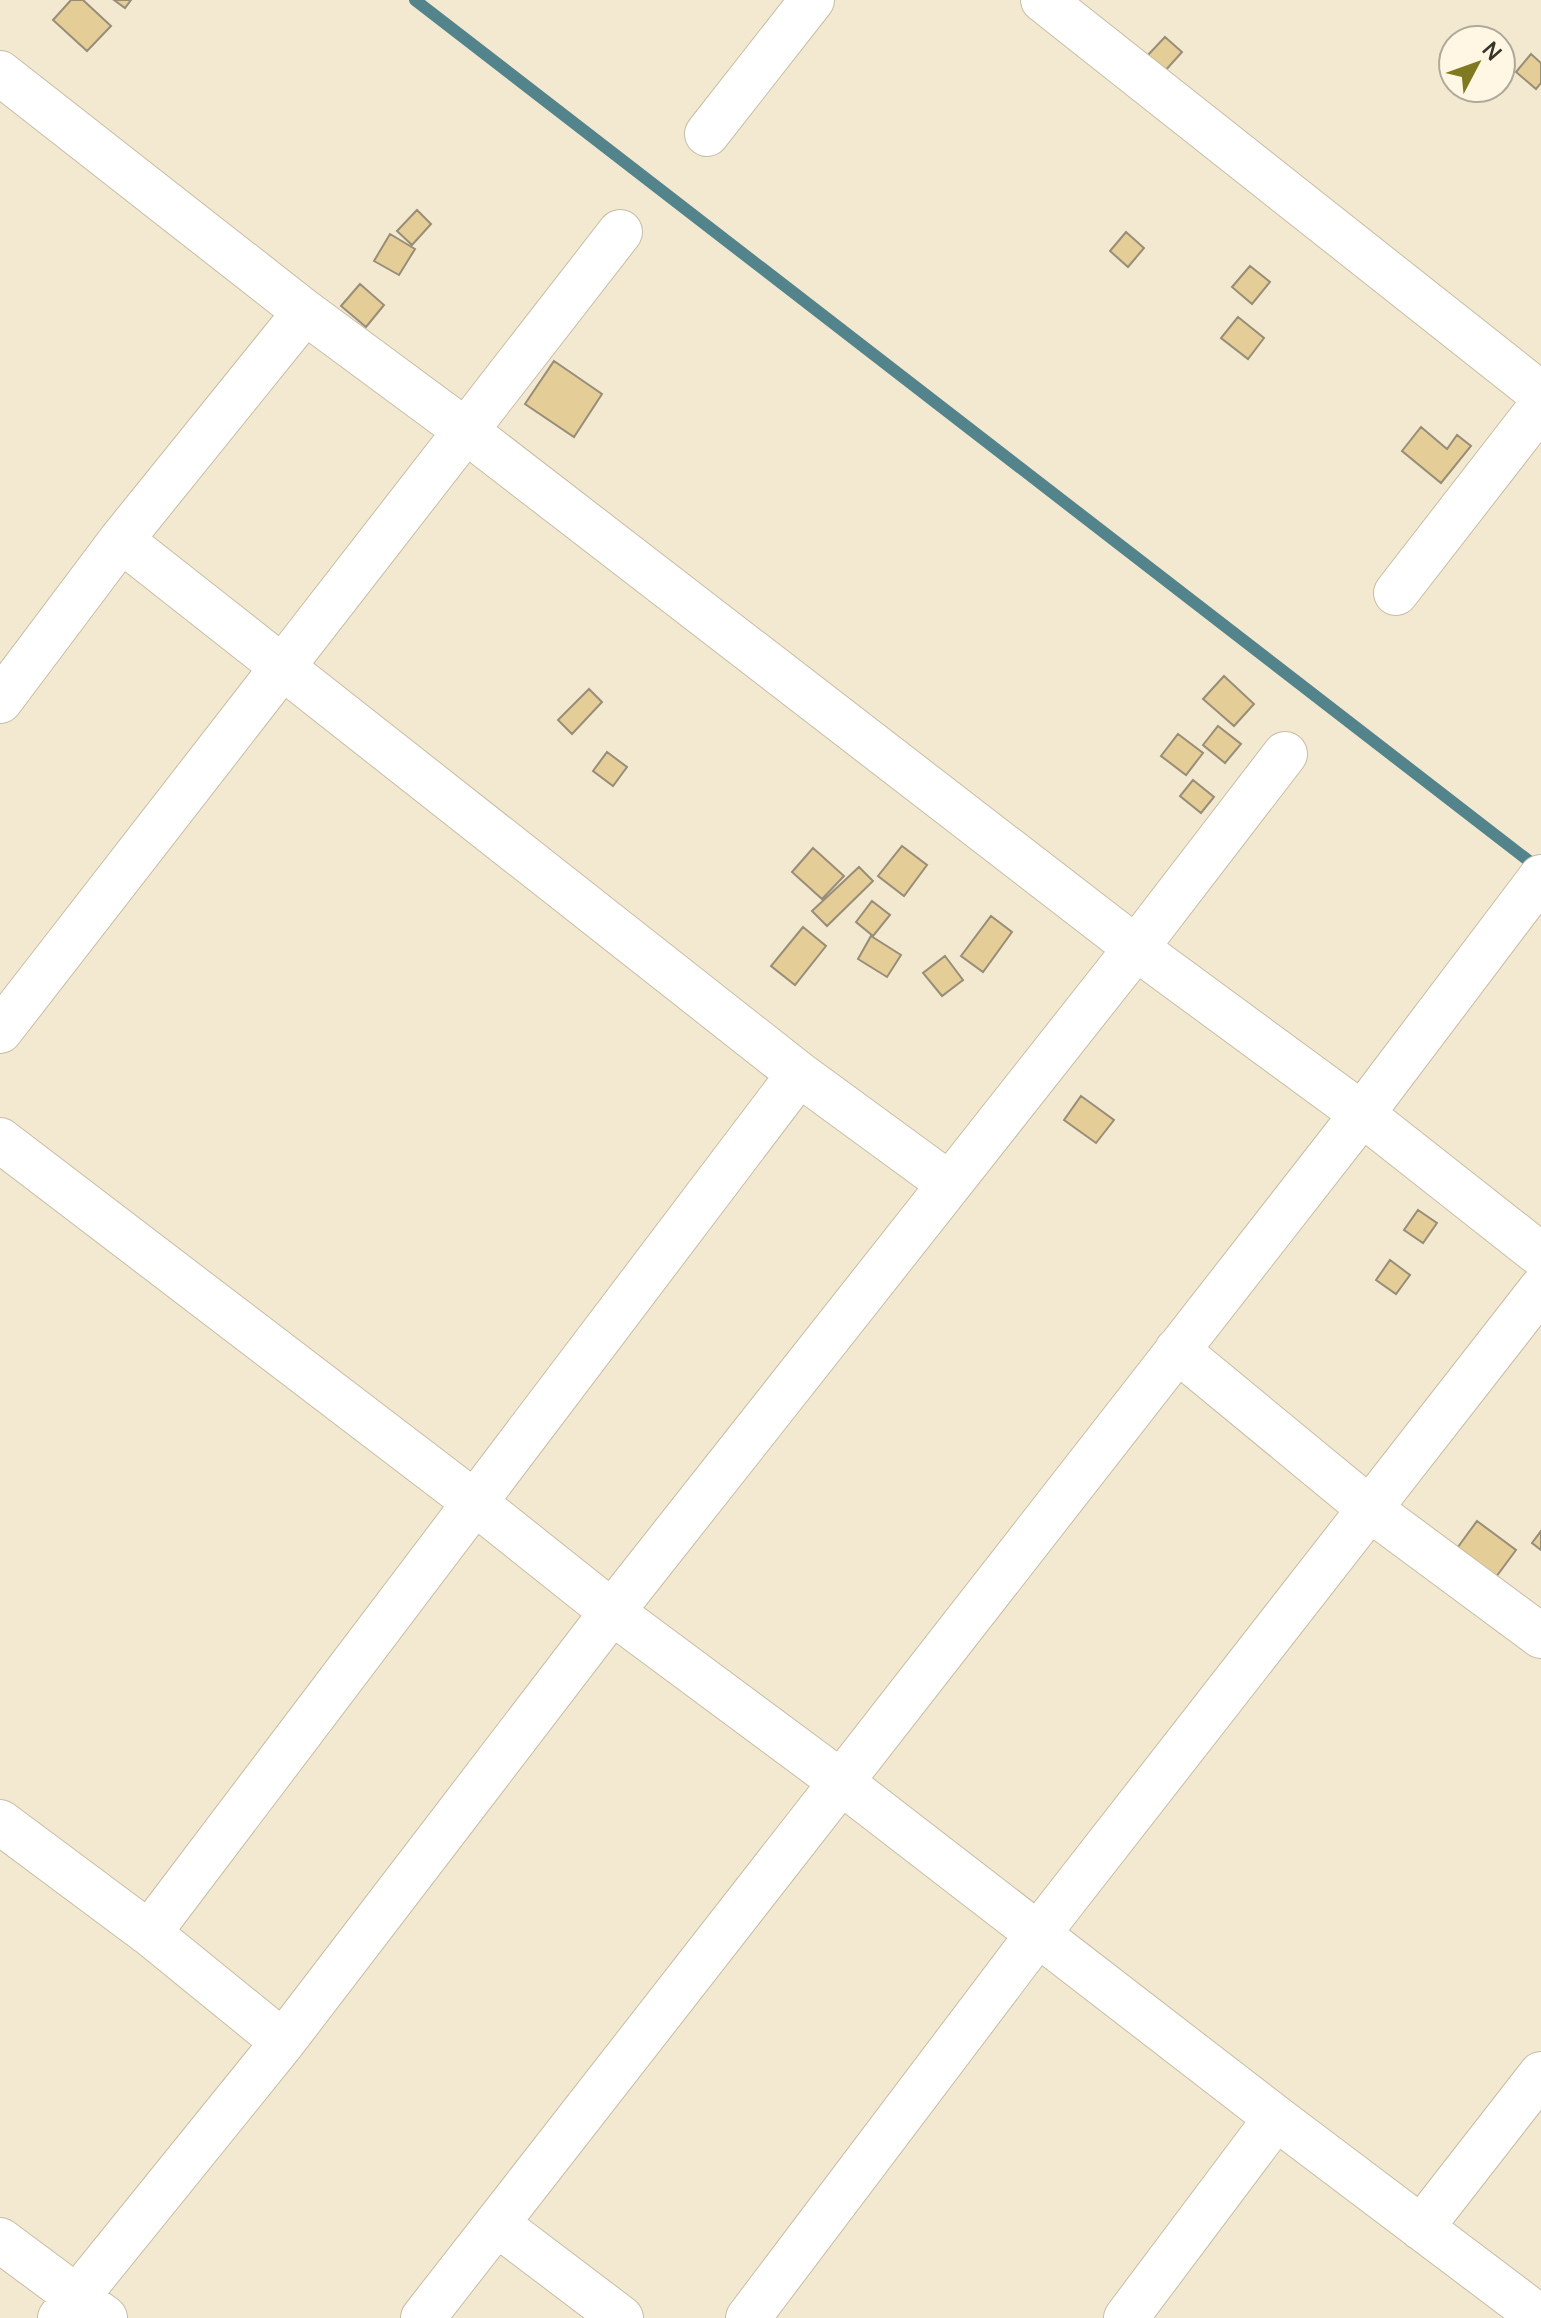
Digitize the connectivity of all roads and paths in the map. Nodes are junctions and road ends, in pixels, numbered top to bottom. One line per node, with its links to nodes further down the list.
1 (812, 0): 4 (street)
2 (1043, 0): 7 (street)
3 (0, 73): 6 (street)
4 (707, 134)
5 (620, 232): 9 (street)
6 (305, 312): 9 (street); 10 (street)
7 (1541, 394)
8 (1541, 406): 11 (street)
9 (466, 431): 12 (street); 16 (street)
10 (121, 540): 12 (street); 13 (street)
11 (1396, 593)
12 (283, 666): 17 (street); 18 (street)
13 (0, 701)
14 (1285, 754): 16 (street)
15 (1533, 887): 19 (street)
16 (1136, 948): 19 (street); 21 (street)
17 (0, 1031)
18 (799, 1074): 21 (street); 25 (street)
19 (1362, 1114): 22 (street); 24 (street)
20 (0, 1140): 25 (street)
21 (948, 1183): 27 (street)
22 (1541, 1255)
23 (1541, 1289): 26 (street)
24 (1177, 1350): 26 (street); 29 (street)
25 (474, 1502): 27 (street); 31 (street)
26 (1371, 1510): 28 (street); 32 (street)
27 (612, 1612): 29 (street); 33 (street)
28 (1541, 1636)
29 (841, 1782): 32 (street); 36 (street)
30 (0, 1822): 31 (street)
31 (149, 1933): 33 (street)
32 (1038, 1934): 35 (street); 42 (street)
33 (283, 2042): 39 (street)
34 (1541, 2074): 37 (street)
35 (1276, 2118): 37 (street); 43 (street)
36 (497, 2224): 40 (street); 41 (street)
37 (1421, 2228): 44 (street)
38 (0, 2240): 39 (street)
39 (80, 2311)
40 (423, 2318)
41 (621, 2318)
42 (748, 2318)
43 (1126, 2318)
44 (1541, 2318)

